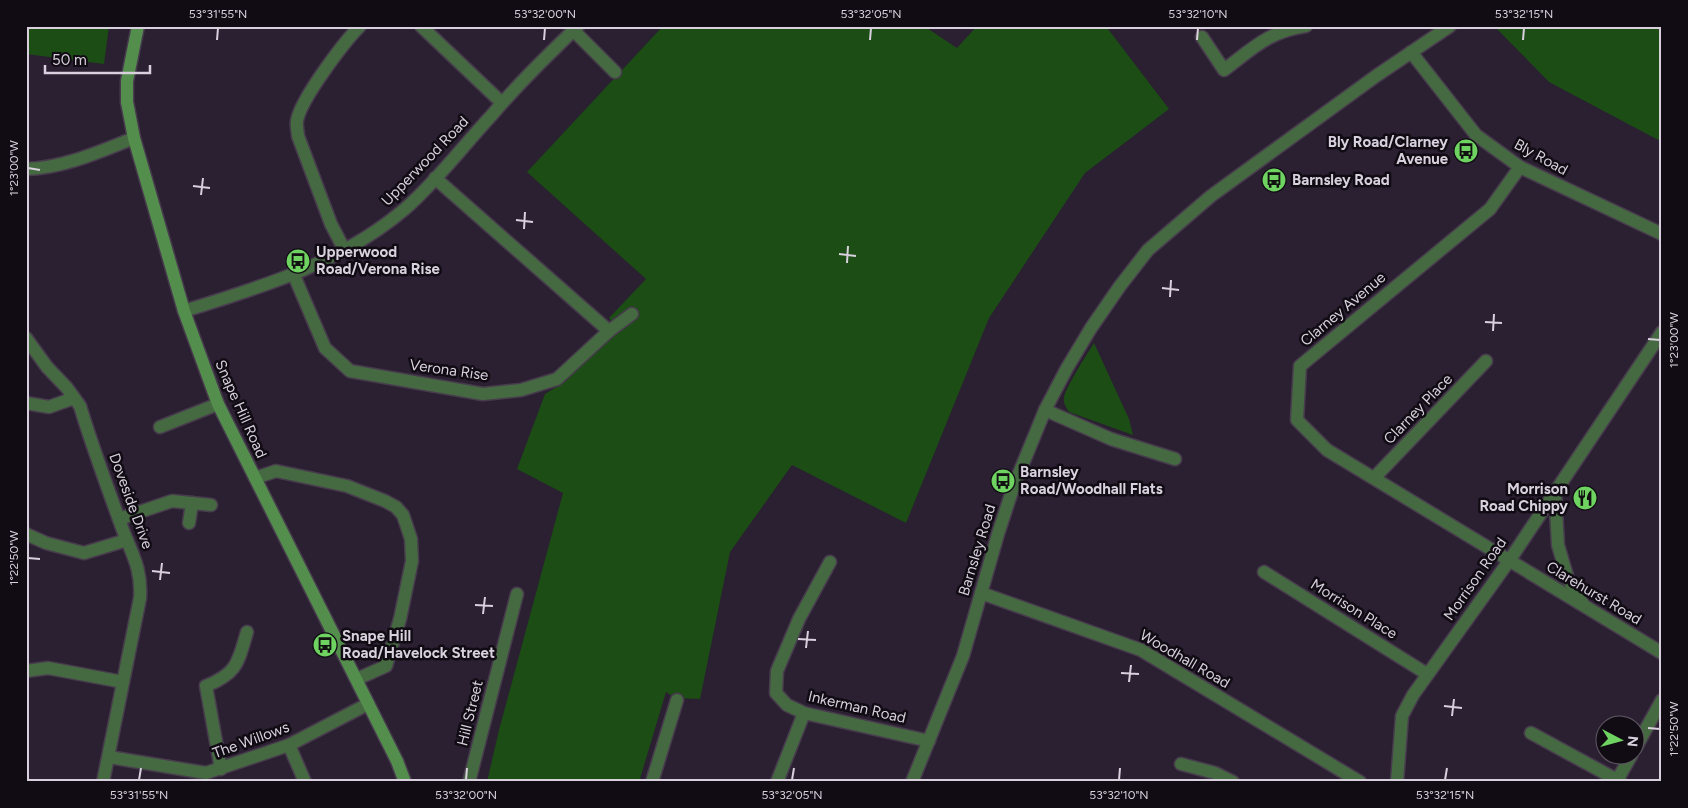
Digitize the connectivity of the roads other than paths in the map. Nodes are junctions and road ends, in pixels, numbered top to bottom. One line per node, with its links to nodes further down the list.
1 (138, 26): 11 (main road, Snape Hill Road)
2 (360, 26): 16 (street)
3 (421, 26): 10 (street)
4 (1306, 26): 7 (street)
5 (1450, 26): 8 (street, Barnsley Road)
6 (576, 29): 9 (street); 10 (street, Upperwood Road)
7 (1202, 37)
8 (1411, 52): 12 (street, Bly Road); 27 (street, Barnsley Road)
9 (615, 72)
10 (502, 103): 14 (street, Upperwood Road)
11 (134, 138): 13 (street); 18 (main road, Snape Hill Road)
12 (1520, 167): 15 (street, Bly Road); 31 (street, Clarney Avenue)
13 (26, 169)
14 (435, 178): 16 (street, Upperwood Road); 20 (street)
15 (1662, 234)
16 (344, 251): 17 (street, Upperwood Road)
17 (293, 273): 18 (street, Upperwood Road); 20 (street, Verona Rise)
18 (184, 311): 26 (main road, Snape Hill Road)
19 (632, 314): 20 (street, Verona Rise)
20 (609, 331)
21 (1662, 332): 32 (street, Morrison Road)
22 (26, 338): 24 (street, Doveside Drive)
23 (1486, 361): 31 (street, Clarney Place)
24 (74, 398): 25 (street); 35 (street, Doveside Drive)
25 (26, 403)
26 (218, 404): 28 (street); 30 (main road, Snape Hill Road)
27 (1045, 410): 29 (street); 42 (street, Barnsley Road)
28 (160, 427)
29 (1175, 459)
30 (255, 478): 49 (main road, Snape Hill Road); 49 (street)
31 (1374, 478): 39 (street, Clarney Avenue)
32 (1555, 492): 39 (street, Morrison Road); 44 (street)
33 (192, 503): 34 (street); 35 (street); 36 (street)
34 (211, 505)
35 (119, 519): 38 (street, Doveside Drive)
36 (189, 523)
37 (26, 534): 38 (street)
38 (127, 540): 50 (street, Doveside Drive)
39 (1509, 561): 44 (street, Clarehurst Road); 48 (street, Morrison Road)
40 (830, 562): 54 (street, Inkerman Road)
41 (1264, 572): 48 (street, Morrison Place)
42 (980, 593): 57 (street, Barnsley Road); 72 (street, Woodhall Road)
43 (517, 594): 67 (street, Hill Street)
44 (1583, 606): 46 (street, Clarehurst Road)
45 (247, 632): 62 (street)
46 (1662, 653)
47 (26, 670): 50 (street)
48 (1427, 674): 73 (street, Morrison Road)
49 (357, 679): 53 (main road, Snape Hill Road)
50 (123, 682): 59 (street, Doveside Drive)
51 (677, 700): 68 (street)
52 (1662, 700): 55 (street)
53 (368, 704): 58 (street, The Willows); 66 (main road, Snape Hill Road)
54 (804, 713): 57 (street, Inkerman Road); 69 (street)
55 (1646, 730)
56 (1531, 733): 63 (street)
57 (929, 741): 70 (street, Barnsley Road)
58 (289, 745): 62 (street, The Willows); 65 (street)
59 (109, 757): 62 (street, The Willows); 64 (street, Doveside Drive)
60 (1181, 764): 71 (street)
61 (1626, 766): 63 (street)
62 (222, 769)
63 (1618, 781)
64 (103, 782)
65 (305, 782)
66 (405, 782)
67 (469, 782)
68 (652, 782)
69 (777, 782)
70 (912, 782)
71 (1233, 782)
72 (1360, 782)
73 (1397, 782)

